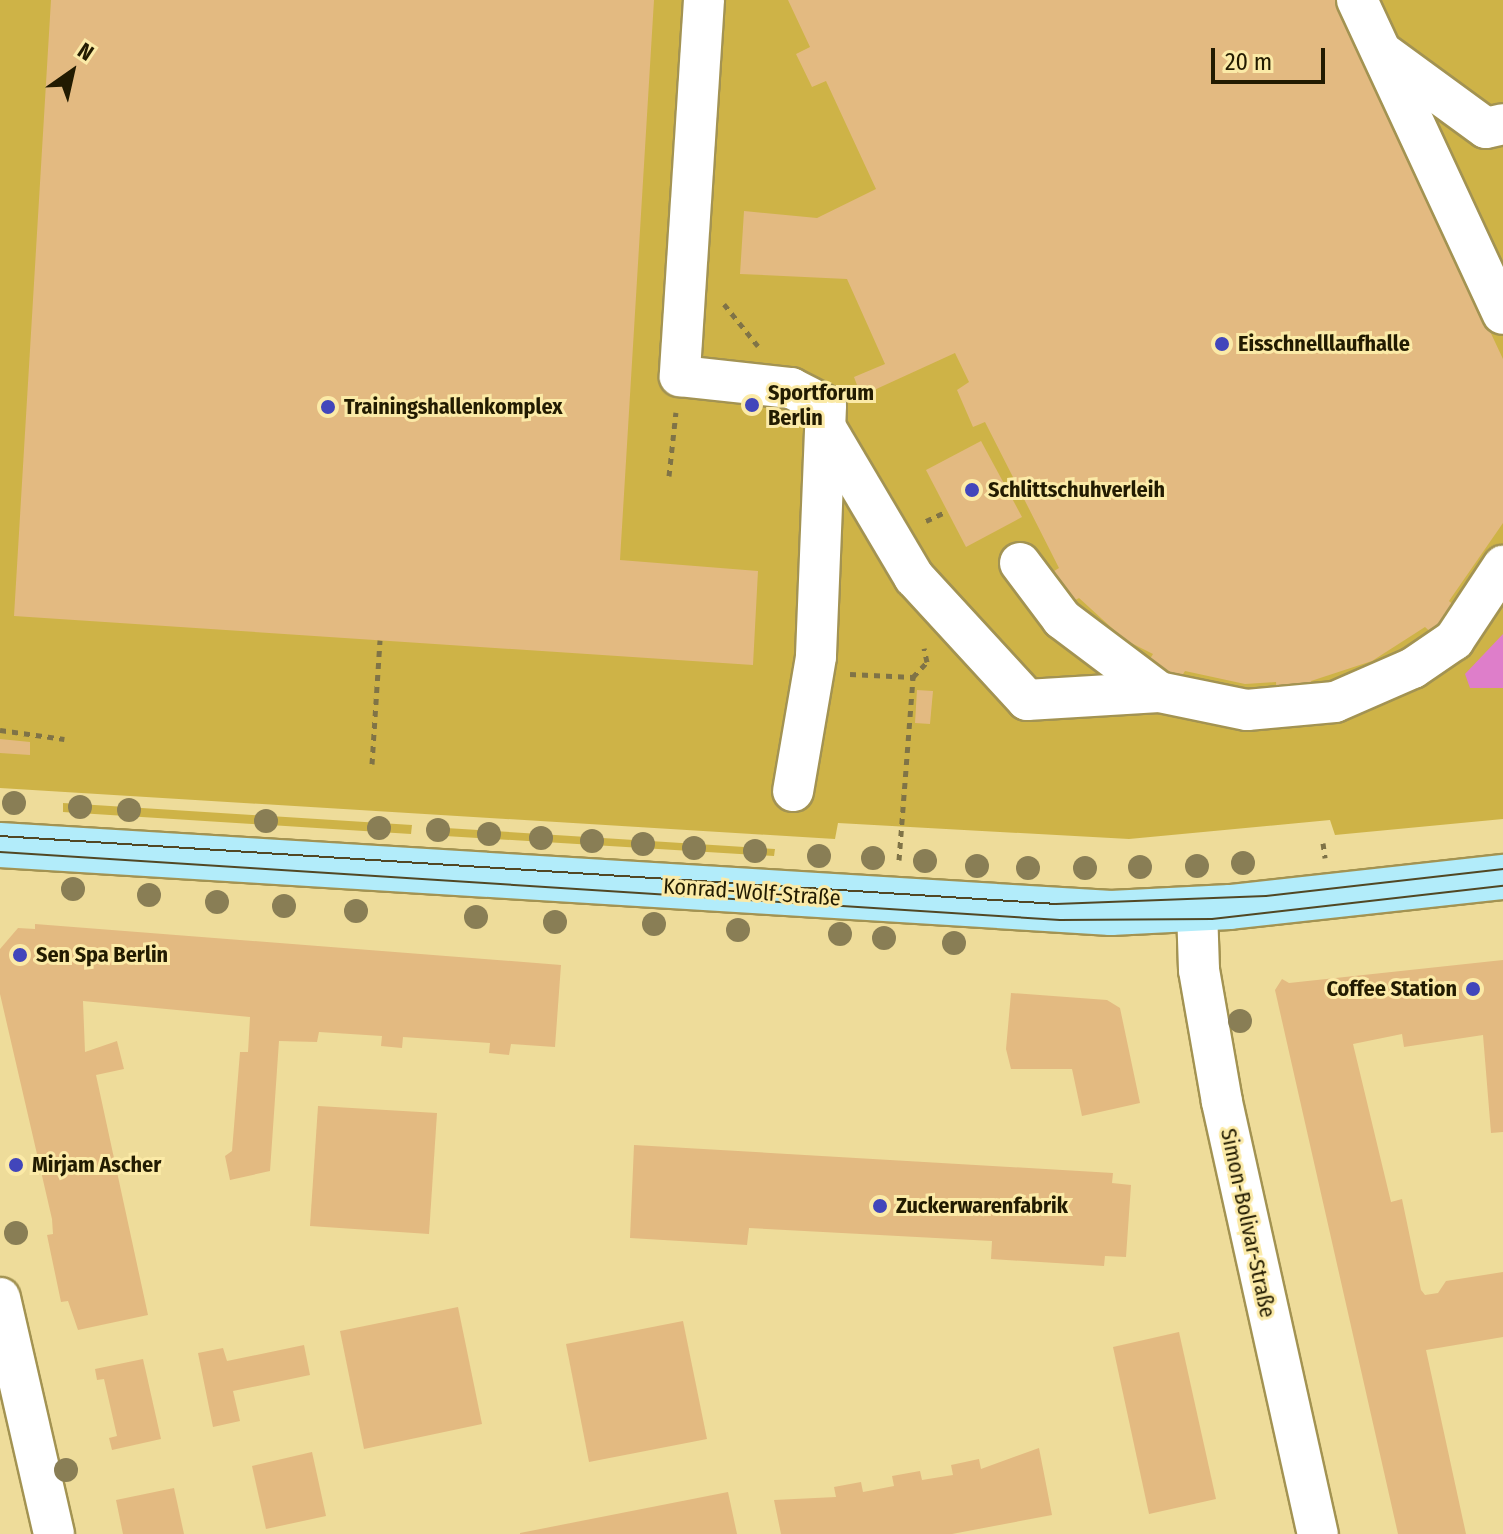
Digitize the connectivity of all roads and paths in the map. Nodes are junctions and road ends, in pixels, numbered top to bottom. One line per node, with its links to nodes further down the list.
1 (704, 0): 5 (street)
2 (1357, 0): 3 (street)
3 (1380, 50): 4 (street); 6 (street)
4 (1503, 124)
5 (688, 257): 7 (street); 8 (path)
6 (1503, 314)
7 (680, 376): 8 (street); 10 (path)
8 (791, 388): 9 (street)
9 (827, 430): 15 (street); 17 (street)
10 (669, 476)
11 (947, 511): 12 (path)
12 (931, 519)
13 (1020, 563): 19 (street)
14 (1503, 566): 19 (street)
15 (914, 577): 18 (path); 19 (street)
16 (380, 640): 22 (path)
17 (813, 672): 18 (path); 23 (street)
18 (913, 677): 26 (path)
19 (1159, 692)
20 (0, 730): 21 (path)
21 (64, 739)
22 (372, 764)
23 (793, 791)
24 (0, 845): 26 (main road, Konrad-Wolf-Straße)
25 (1503, 877): 27 (main road, Konrad-Wolf-Straße)
26 (894, 901): 27 (main road, Konrad-Wolf-Straße)
27 (1197, 909): 30 (street, Simon-Bolivar-Straße)
28 (0, 1298): 29 (street)
29 (54, 1534)
30 (1318, 1534)

